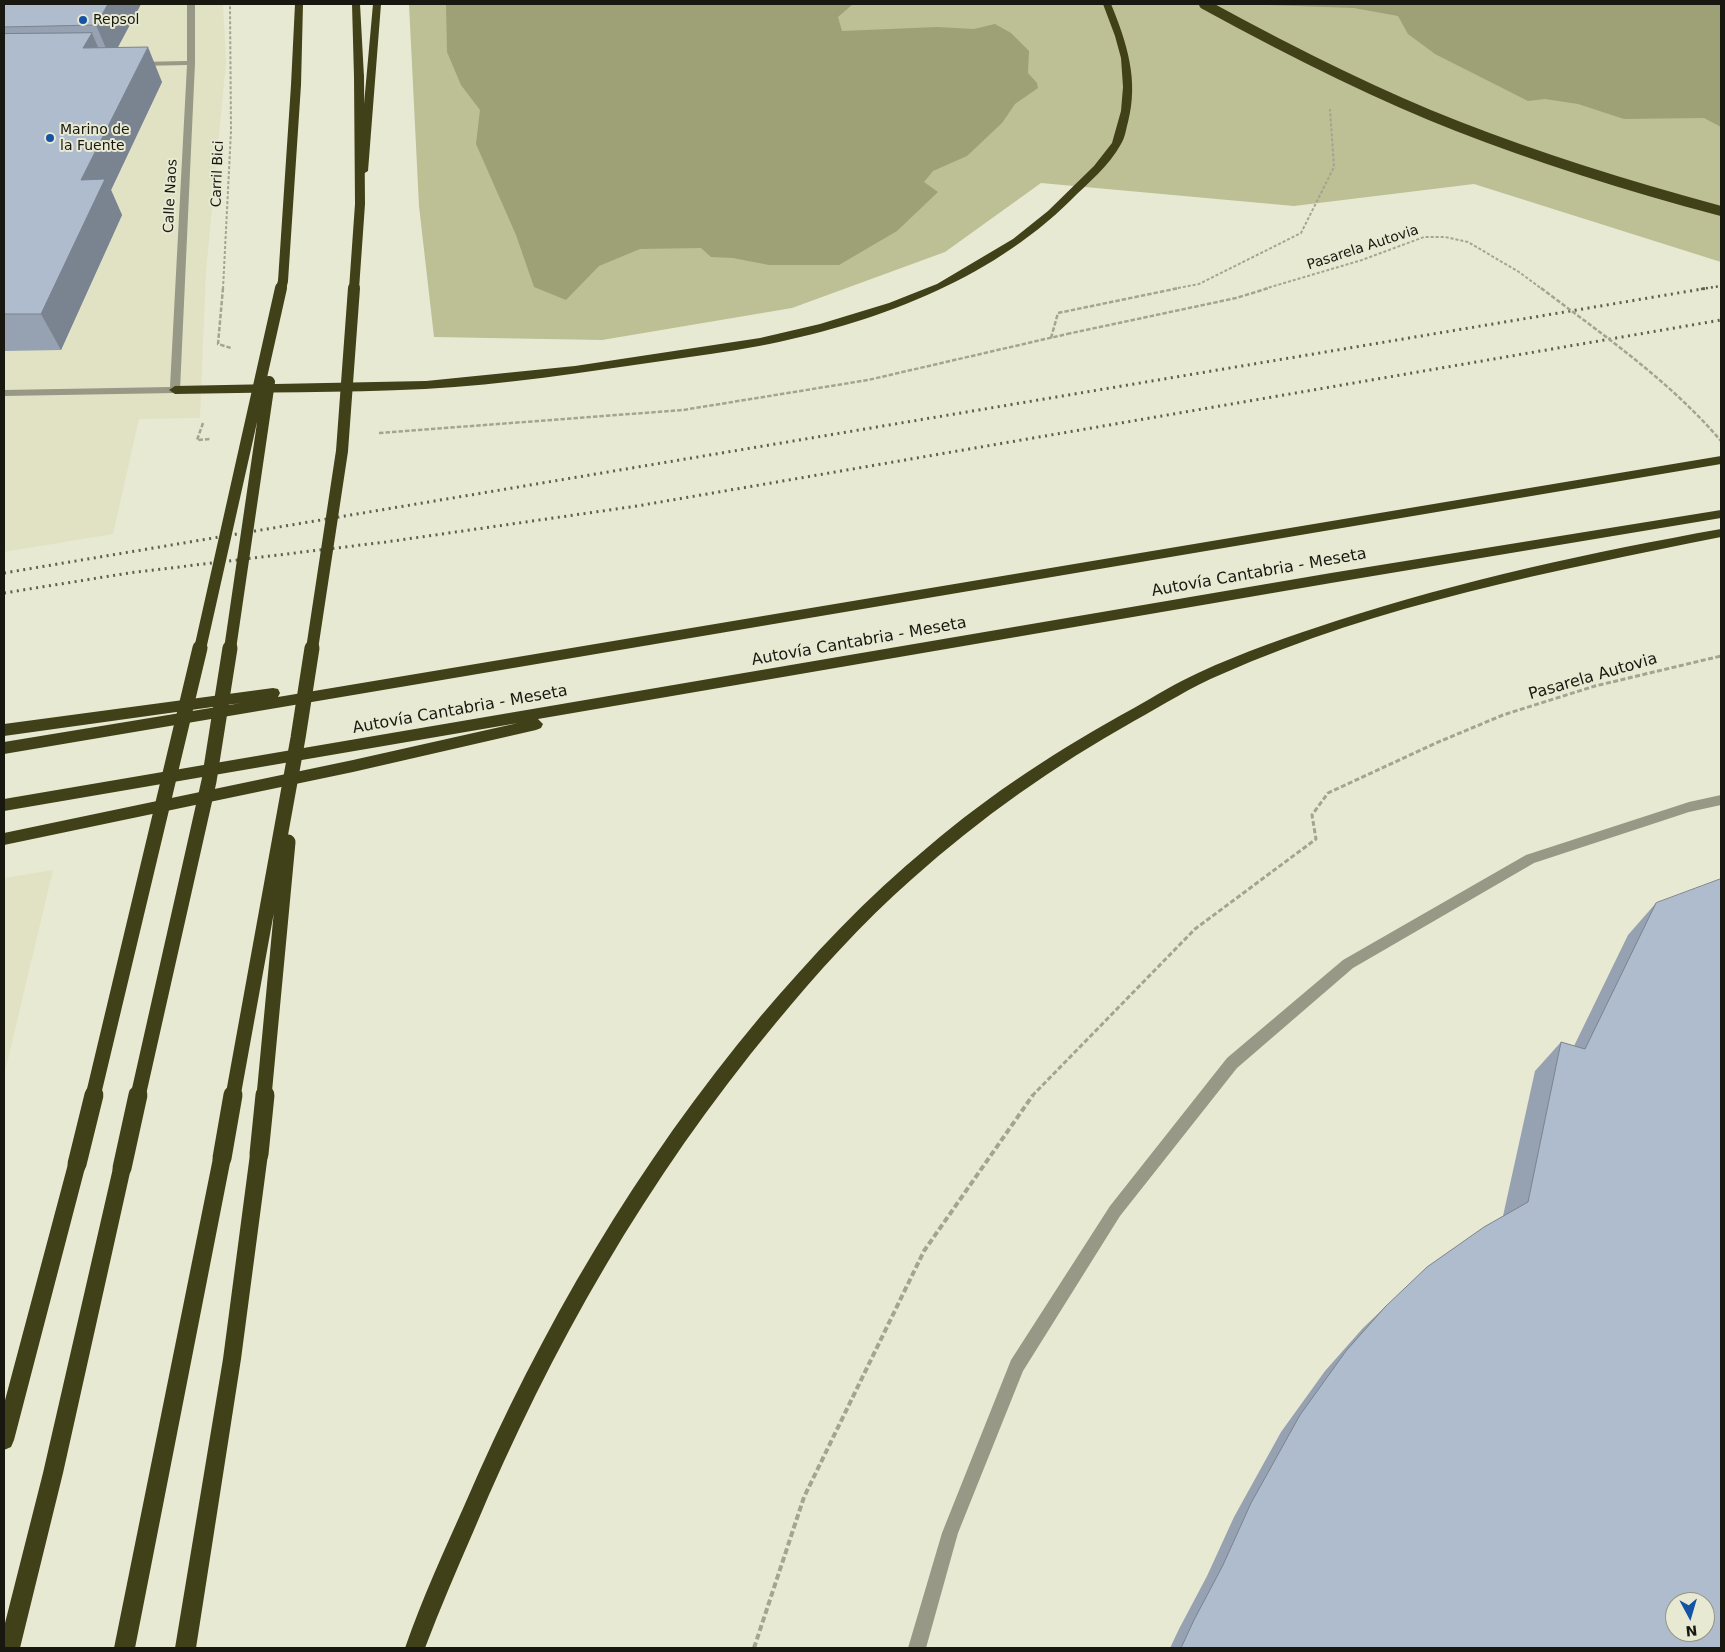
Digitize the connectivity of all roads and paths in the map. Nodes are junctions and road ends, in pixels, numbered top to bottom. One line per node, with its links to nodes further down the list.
1 (191, 4): 8 (street, Calle Naos)
2 (230, 4): 16 (path, Carril Bici)
3 (299, 4): 13 (highway)
4 (356, 4): 10 (highway)
5 (376, 4): 10 (highway)
6 (1204, 4): 12 (highway, bridge)
7 (1109, 7): 17 (highway)
8 (191, 63): 9 (street); 17 (street, Calle Naos)
9 (132, 64)
10 (365, 76): 27 (highway, bridge)
11 (1329, 105): 15 (path)
12 (1721, 211)
13 (283, 282): 32 (highway, bridge); 33 (highway, bridge)
14 (1067, 334): 19 (path, Pasarela Autovia, bridge)
15 (1050, 339)
16 (218, 344)
17 (175, 390): 18 (street)
18 (4, 393)
19 (1721, 441)
20 (1721, 460): 23 (highway)
21 (1721, 514): 25 (highway, Autovía Cantabria - Meseta)
22 (1721, 533): 36 (highway)
23 (611, 645): 26 (highway); 28 (highway)
24 (1721, 656): 37 (path, Pasarela Autovia)
25 (698, 687): 30 (highway, Autovía Cantabria - Meseta); 31 (highway)
26 (4, 730)
27 (298, 738): 34 (highway, bridge); 35 (highway, bridge)
28 (4, 748)
29 (1721, 800): 38 (street)
30 (4, 805)
31 (4, 839)
32 (4, 1440)
33 (9, 1648)
34 (124, 1648)
35 (184, 1648)
36 (415, 1648)
37 (754, 1648)
38 (917, 1648)

